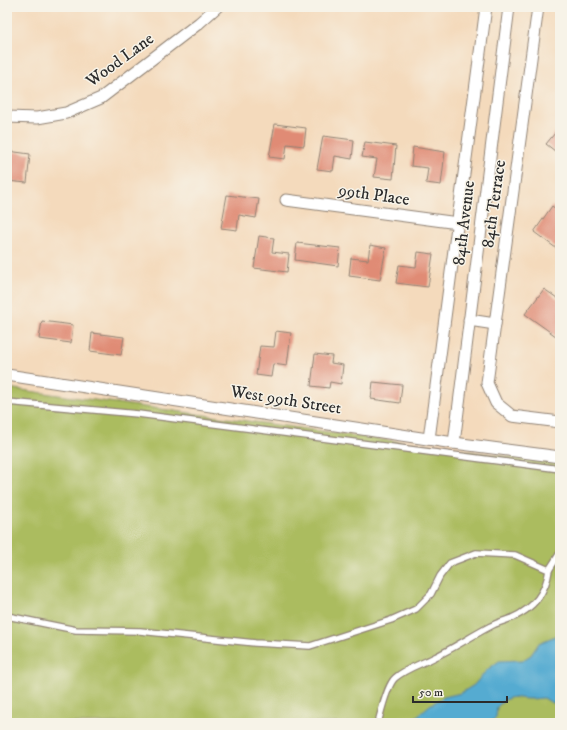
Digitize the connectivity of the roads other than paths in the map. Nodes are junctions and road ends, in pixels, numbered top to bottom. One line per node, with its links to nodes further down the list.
1 (217, 7): 5 (street, Wood Lane)
2 (486, 7): 7 (street, 84th Avenue)
3 (509, 7): 8 (street, 84th Avenue)
4 (538, 7): 9 (street, 84th Terrace)
5 (7, 117)
6 (286, 200): 7 (street, 99th Place)
7 (458, 223): 13 (street, 84th Avenue)
8 (469, 320): 9 (street); 14 (street, 84th Avenue)
9 (495, 324): 12 (street, 84th Terrace)
10 (7, 375): 13 (street, West 99th Street)
11 (7, 402): 16 (lane)
12 (560, 422)
13 (429, 439): 14 (street, West 99th Street)
14 (454, 443): 15 (street, West 99th Street)
15 (560, 457)
16 (560, 469)
17 (560, 552): 18 (lane)
18 (549, 570): 19 (lane); 20 (lane)
19 (7, 616)
20 (378, 723)

